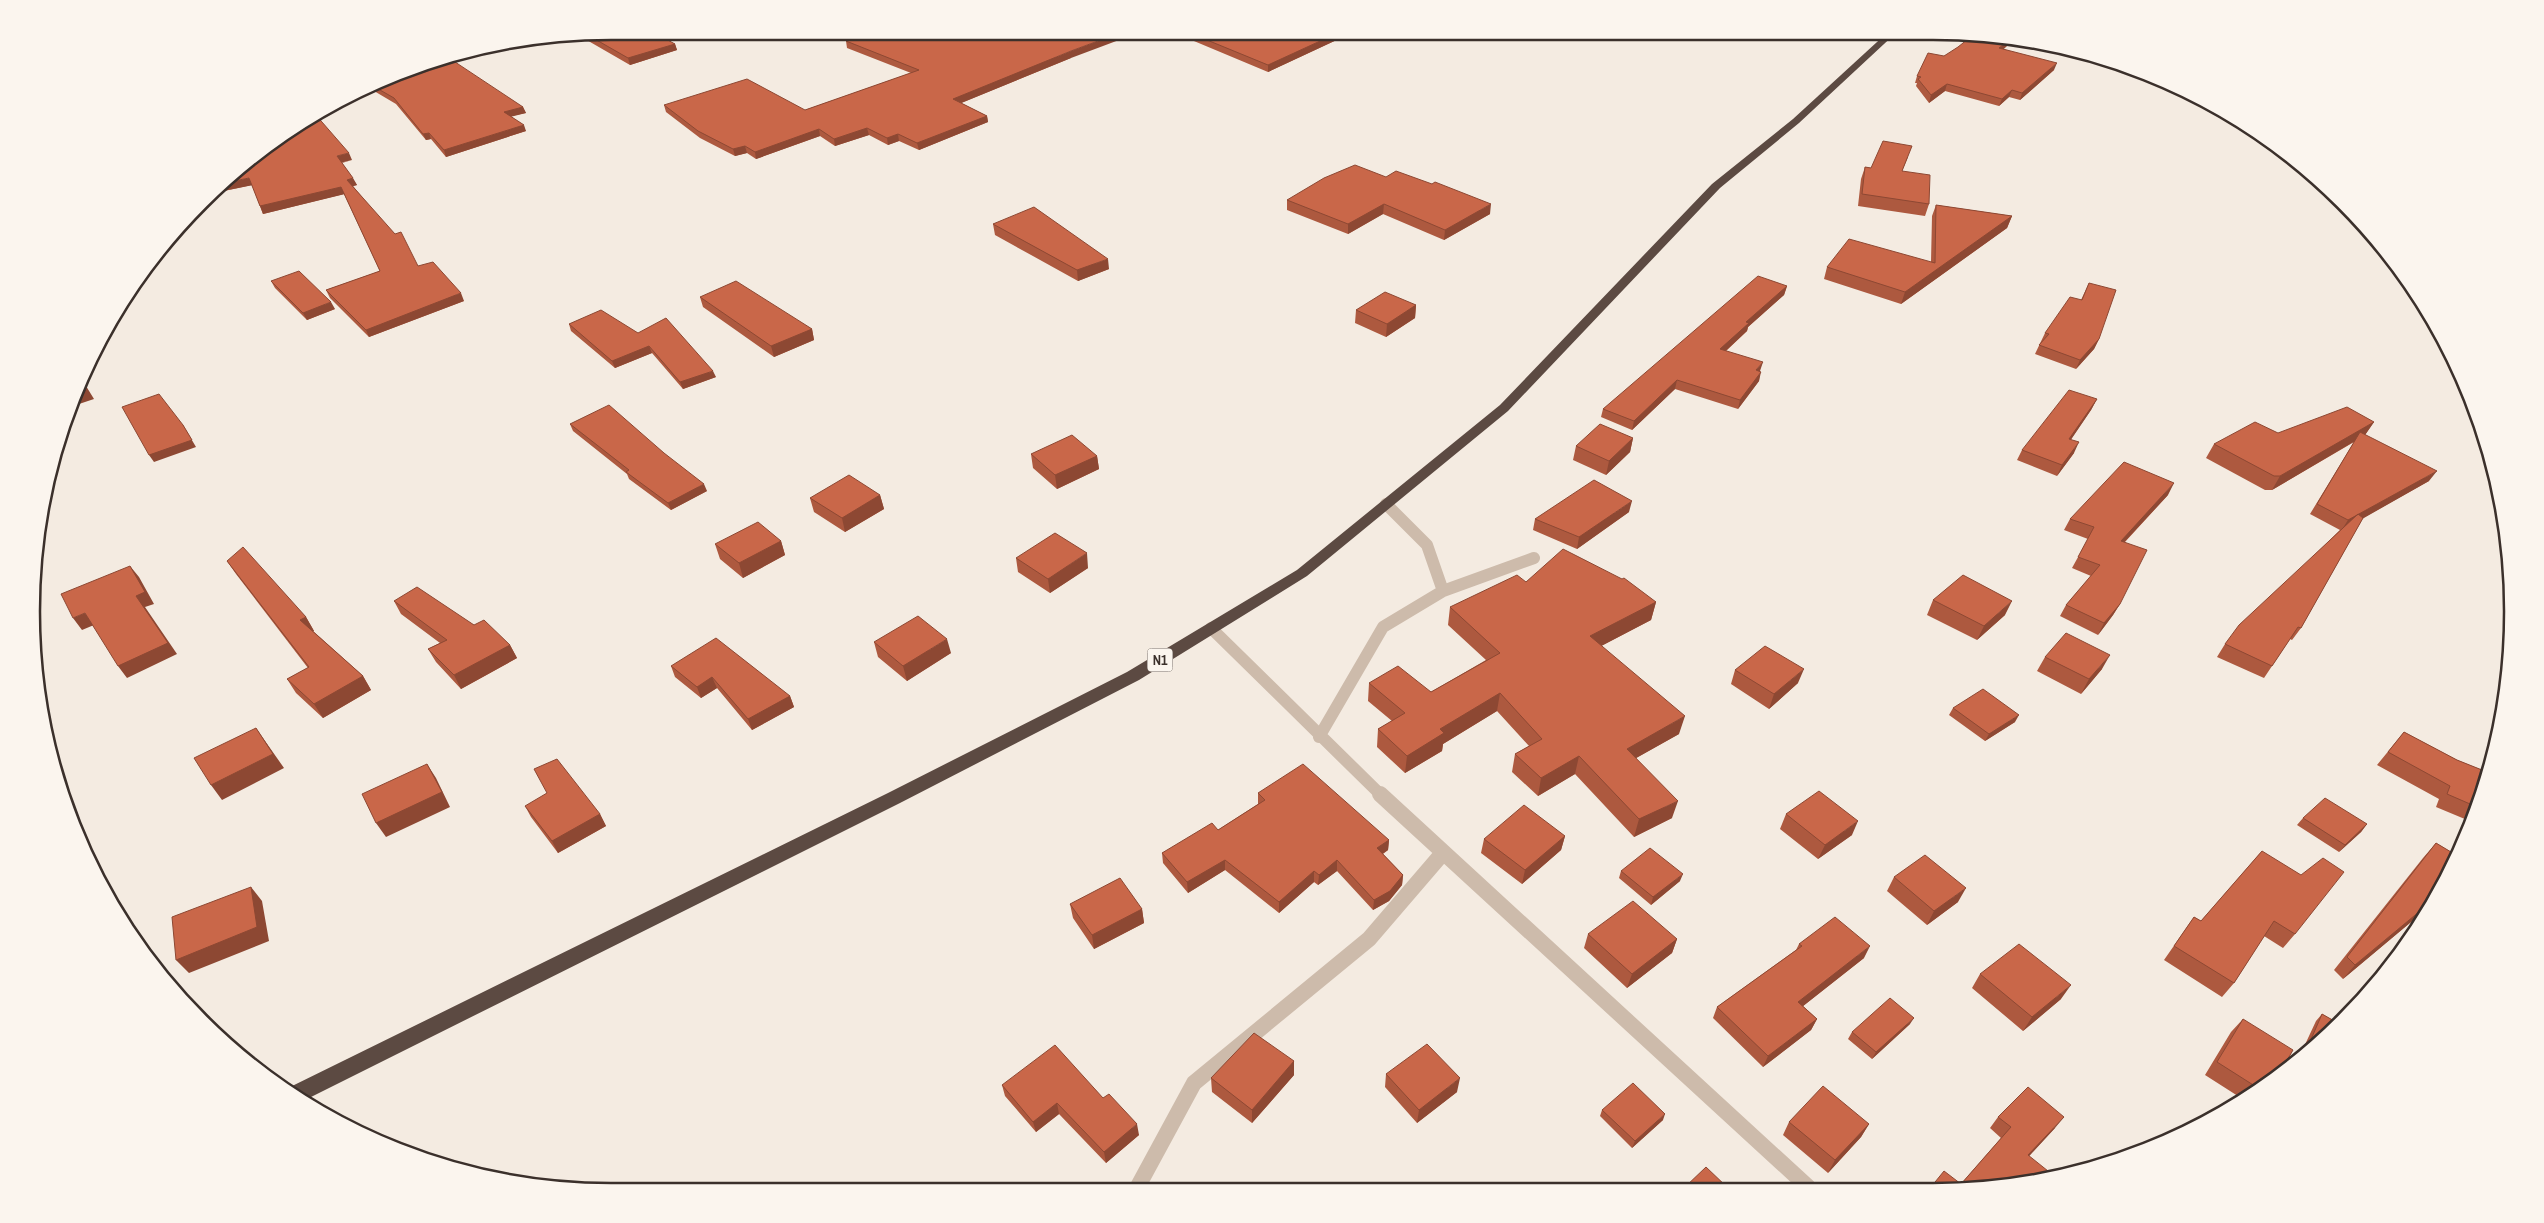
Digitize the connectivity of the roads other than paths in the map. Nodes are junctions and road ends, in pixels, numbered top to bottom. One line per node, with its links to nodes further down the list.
1 (1884, 40): 2 (highway, N1)
2 (1386, 504): 4 (street); 5 (highway, N1)
3 (1534, 558): 4 (street)
4 (1443, 591): 6 (street)
5 (1212, 628): 6 (street); 8 (highway, N1)
6 (1319, 737): 7 (street)
7 (1442, 854): 9 (street); 10 (street)
8 (301, 1091)
9 (1140, 1183)
10 (1803, 1183)

